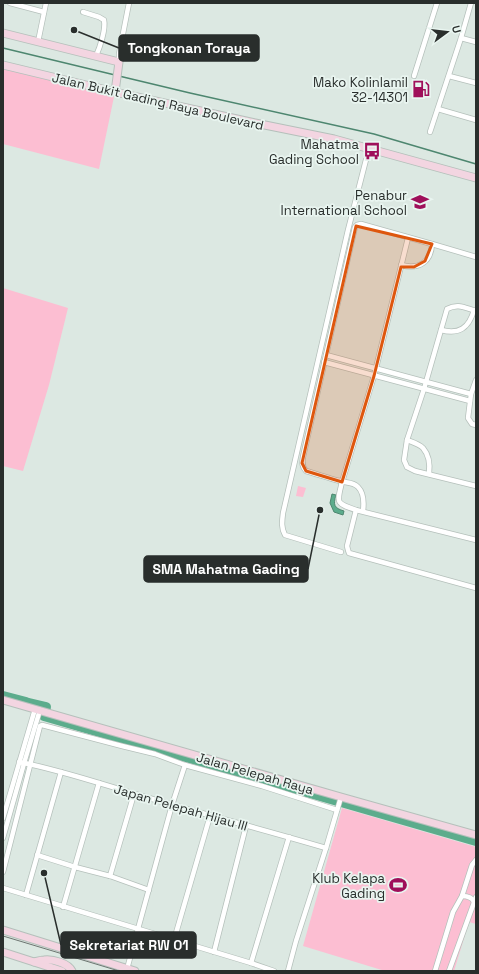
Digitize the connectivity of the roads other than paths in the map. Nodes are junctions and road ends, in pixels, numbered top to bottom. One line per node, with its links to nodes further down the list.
1 (10, 3): 6 (street)
2 (46, 3): 6 (street)
3 (129, 3): 14 (street)
4 (437, 3): 15 (street)
5 (470, 3): 9 (street)
6 (44, 12): 10 (street)
7 (83, 12): 12 (street)
8 (3, 33): 10 (street)
9 (461, 38): 11 (street); 16 (street)
10 (38, 42): 12 (street)
11 (476, 42)
12 (96, 56): 14 (street)
13 (3, 65): 18 (street, Jalan Bukit Gading Raya Boulevard)
14 (118, 65): 18 (street)
15 (414, 76)
16 (448, 76): 17 (street); 19 (street)
17 (476, 83)
18 (116, 89): 22 (street, Jalan Bukit Gading Raya Boulevard)
19 (438, 109): 20 (street); 21 (street)
20 (476, 120)
21 (430, 132)
22 (369, 148): 23 (street, Jalan Bukit Gading Raya Boulevard); 47 (street)
23 (476, 178)
24 (408, 238): 25 (street); 27 (street); 30 (street)
25 (432, 244): 26 (street); 27 (street)
26 (476, 257)
27 (401, 265): 32 (street)
28 (475, 310): 29 (street); 29 (street)
29 (441, 330): 35 (street)
30 (326, 355): 31 (street); 32 (street)
31 (324, 362): 33 (street); 42 (street)
32 (376, 369): 33 (street); 35 (street)
33 (374, 376): 36 (street); 42 (street)
34 (476, 380): 37 (street)
35 (426, 383): 36 (street); 37 (street)
36 (424, 389): 38 (street); 40 (street)
37 (471, 394): 38 (street)
38 (470, 401): 39 (street)
39 (476, 425)
40 (407, 440): 41 (street); 41 (street)
41 (429, 474): 43 (street)
42 (342, 482): 44 (street); 45 (street)
43 (476, 486)
44 (356, 510): 45 (street); 48 (street)
45 (363, 511): 46 (street)
46 (476, 540)
47 (341, 552)
48 (476, 588)
49 (3, 700): 50 (street, Jalan Pelepah Raya)
50 (37, 710): 51 (street); 57 (street, Jalan Pelepah Raya)
51 (22, 761): 52 (street, Japan Pelepah Hijau III); 61 (street); 64 (street)
52 (32, 764): 53 (street, Jalan Pelepah Raya); 54 (street, Japan Pelepah Hijau III); 70 (street)
53 (185, 765): 58 (street); 59 (street, Jalan Pelepah Raya)
54 (61, 772): 55 (street, Japan Pelepah Hijau III); 67 (street)
55 (99, 783): 56 (street, Japan Pelepah Hijau III); 69 (street)
56 (134, 794): 58 (street, Japan Pelepah Hijau III); 71 (street)
57 (340, 798): 59 (street); 63 (street, Jalan Pelepah Raya)
58 (172, 805): 60 (street, Japan Pelepah Hijau III); 73 (street)
59 (337, 809): 66 (street)
60 (210, 816): 62 (street, Japan Pelepah Hijau III); 81 (street)
61 (3, 818)
62 (246, 826): 65 (street, Japan Pelepah Hijau III); 84 (street)
63 (476, 835)
64 (3, 838)
65 (289, 838): 66 (street, Japan Pelepah Hijau III); 85 (street)
66 (326, 848): 90 (street)
67 (37, 855): 69 (street); 74 (street)
68 (476, 860): 75 (street)
69 (75, 867): 71 (street); 78 (street)
70 (3, 872)
71 (110, 876): 73 (street)
72 (3, 888): 74 (street)
73 (149, 890): 79 (street)
74 (26, 895): 78 (street)
75 (462, 896): 77 (street); 91 (street)
76 (476, 896): 77 (street)
77 (474, 902): 92 (street)
78 (63, 906): 79 (street)
79 (138, 929): 81 (street); 87 (street)
80 (3, 930): 82 (street)
81 (174, 940): 84 (street)
82 (66, 949): 86 (street); 87 (street)
83 (3, 952): 86 (street)
84 (214, 952): 85 (street)
85 (251, 963): 89 (street)
86 (60, 969): 88 (street)
87 (131, 970)
88 (72, 971)
89 (274, 971)
90 (288, 971)
91 (435, 971)
92 (449, 971)

